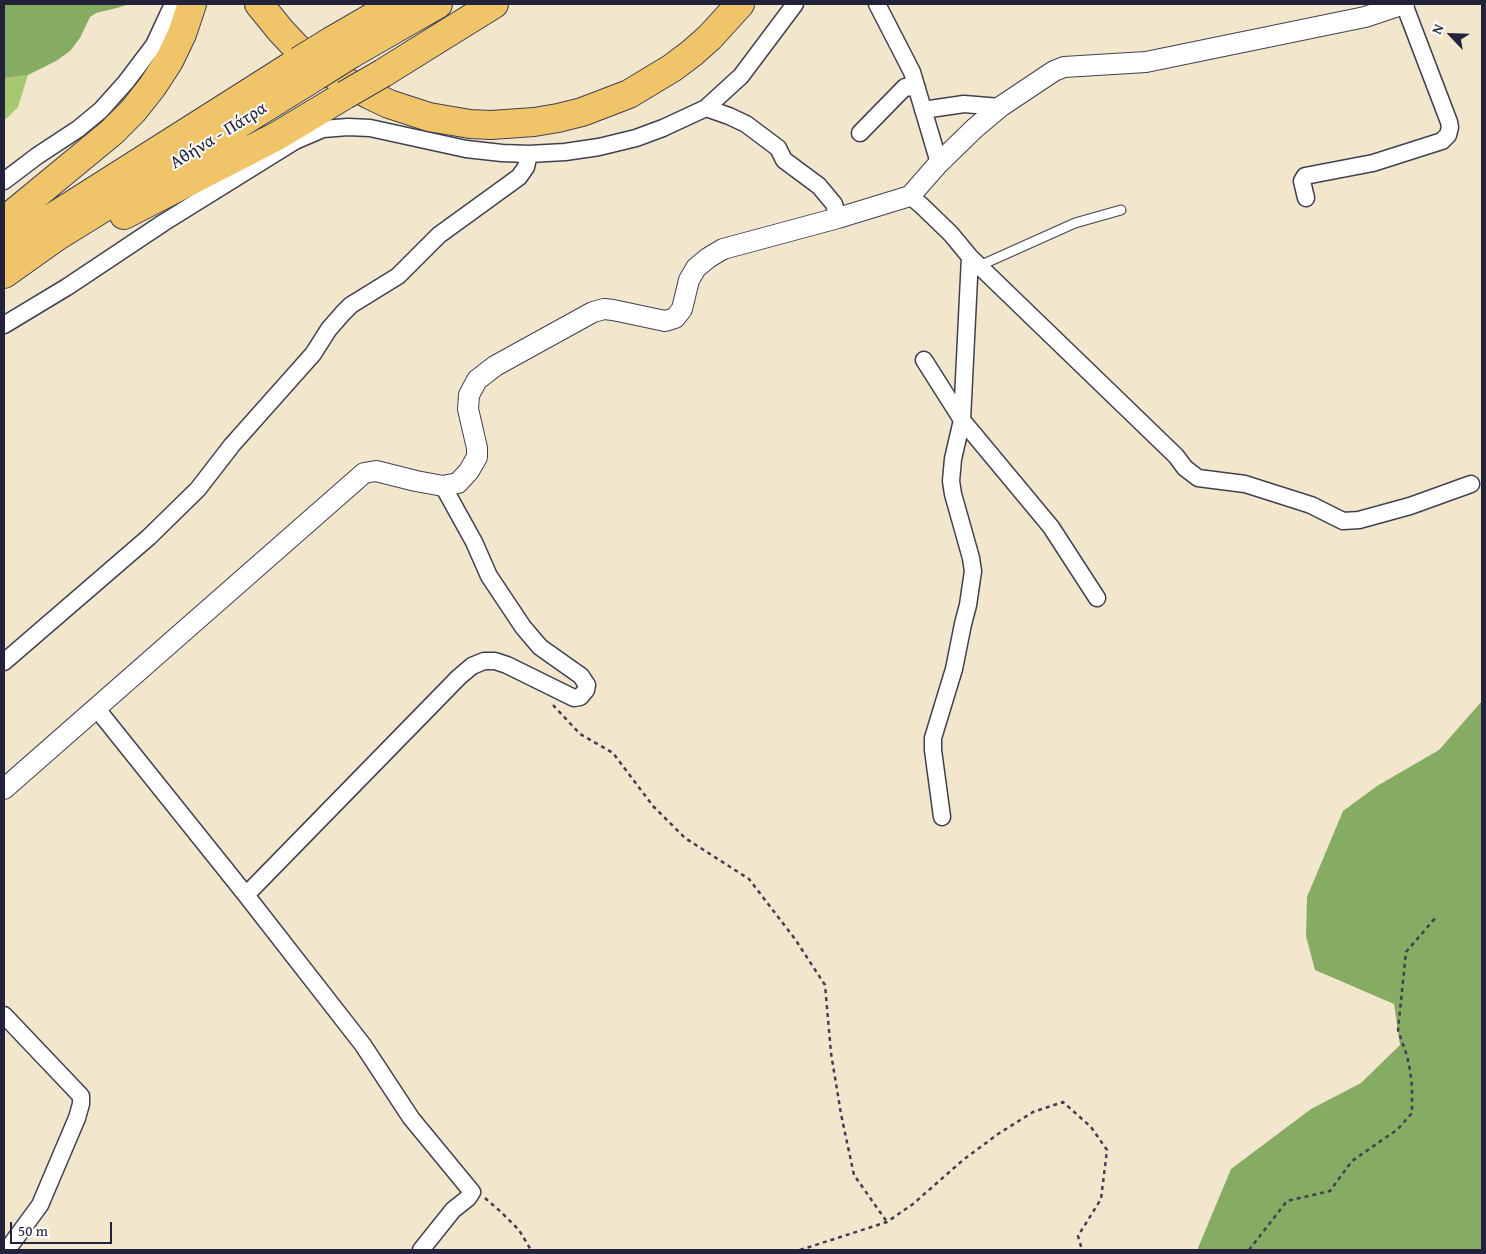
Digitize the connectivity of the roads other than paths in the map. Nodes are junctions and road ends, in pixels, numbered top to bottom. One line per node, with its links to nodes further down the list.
1 (173, 4): 22 (street)
2 (192, 4): 27 (highway)
3 (259, 4): 9 (highway)
4 (275, 4): 8 (highway)
5 (395, 4): 13 (highway, Αθήνα - Πάτρα)
6 (438, 4): 13 (highway, Αθήνα - Πάτρα)
7 (494, 4): 28 (highway, bridge)
8 (718, 4)
9 (740, 4)
10 (795, 4): 17 (street)
11 (877, 4): 15 (street)
12 (1404, 4): 16 (street); 24 (street)
13 (342, 47): 14 (highway, Αθήνα - Πάτρα, bridge)
14 (308, 69): 28 (highway, Αθήνα - Πάτρα); 29 (highway, Αθήνα - Πάτρα)
15 (917, 88): 18 (street); 19 (street)
16 (1000, 107): 18 (street); 21 (street)
17 (706, 108): 20 (street); 26 (street)
18 (923, 110): 21 (street)
19 (860, 133)
20 (528, 154): 32 (street); 38 (street)
21 (939, 163): 23 (street)
22 (4, 181)
23 (910, 196): 26 (street); 30 (street)
24 (1306, 198)
25 (1121, 210): 30 (lane)
26 (838, 218): 36 (street)
27 (4, 221)
28 (56, 237): 31 (highway, Αθήνα - Πάτρα)
29 (4, 248)
30 (974, 261): 34 (street); 35 (street)
31 (4, 274)
32 (4, 325)
33 (924, 360): 34 (street)
34 (962, 420): 37 (street); 41 (street)
35 (1472, 484)
36 (443, 486): 39 (street); 42 (street)
37 (1097, 598)
38 (4, 662)
39 (97, 709): 40 (street); 42 (street)
40 (4, 789)
41 (942, 817)
42 (246, 894): 45 (street)
43 (4, 1015): 44 (street)
44 (7, 1250)
45 (421, 1250)

